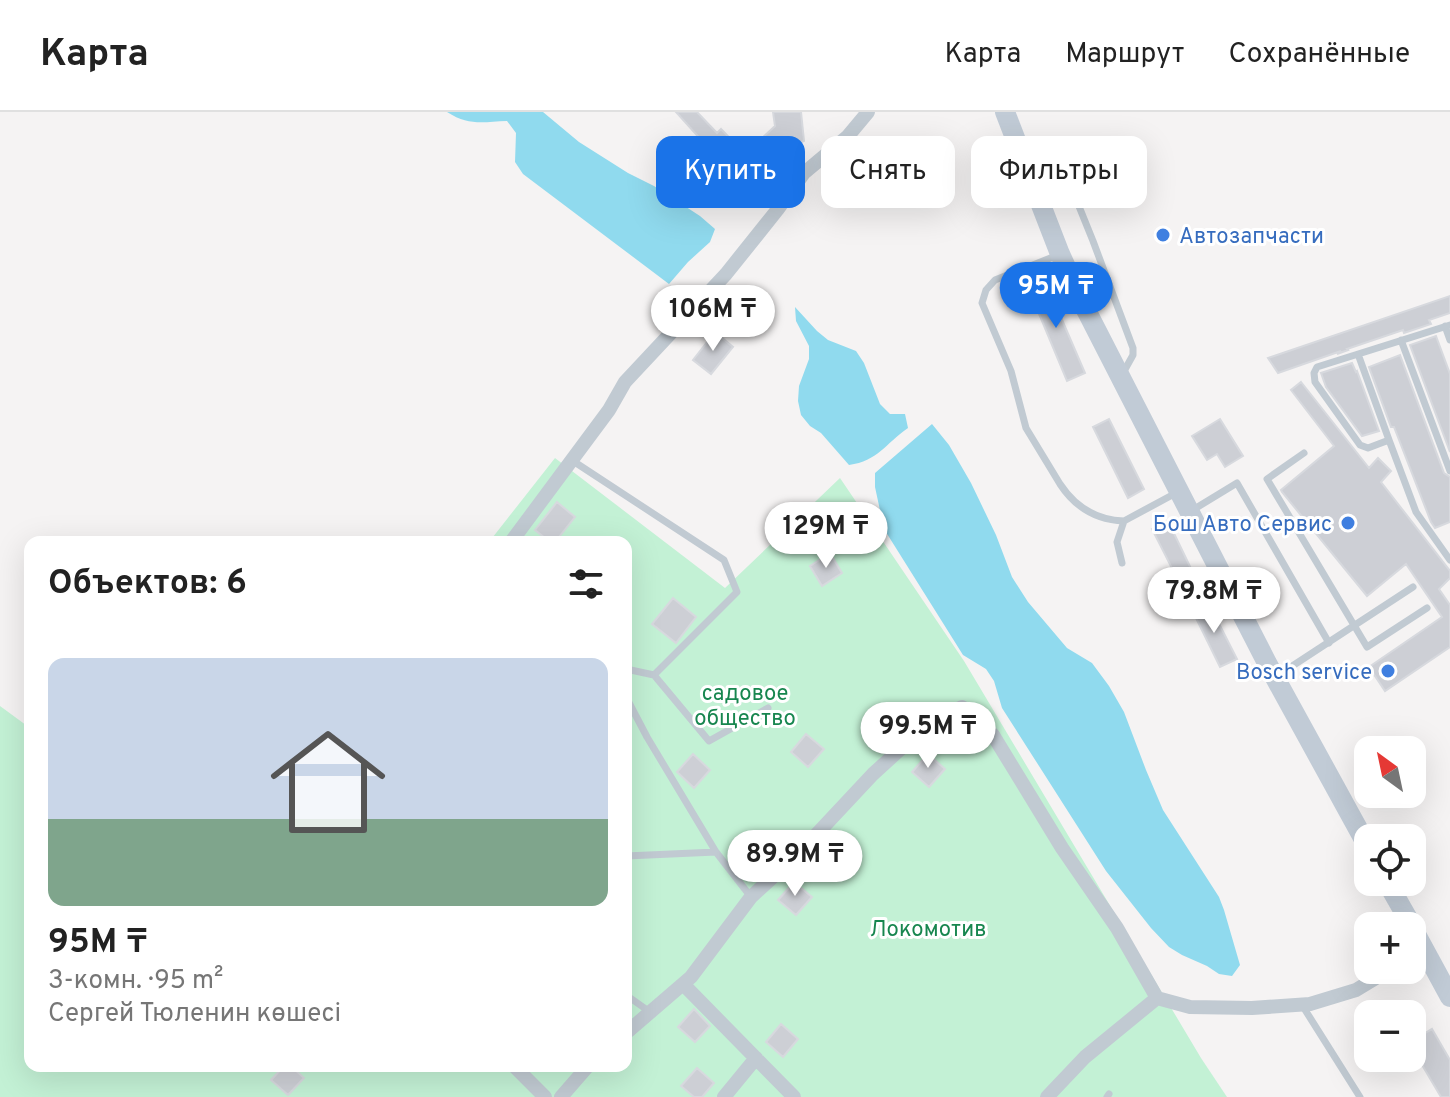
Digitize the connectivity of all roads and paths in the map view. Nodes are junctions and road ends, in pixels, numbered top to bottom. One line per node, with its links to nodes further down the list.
1 (868, 112): 14 (street)
2 (1005, 112): 3 (main road)
3 (1015, 136)
4 (1043, 208): 6 (main road)
5 (1080, 208): 11 (lane)
6 (1060, 254): 11 (main road); 18 (lane)
7 (1447, 326): 8 (lane); 9 (lane)
8 (1401, 340): 10 (lane); 15 (lane)
9 (1450, 340)
10 (1358, 354): 12 (lane); 12 (lane)
11 (1120, 379): 16 (main road)
12 (1389, 440): 20 (lane)
13 (1304, 453): 24 (lane)
14 (572, 460): 19 (street); 27 (lane)
15 (1450, 471)
16 (1178, 492): 17 (main road); 18 (lane)
17 (1189, 513): 25 (lane); 28 (main road)
18 (1124, 521): 21 (lane)
19 (515, 536)
20 (1450, 560)
21 (1122, 563)
22 (1413, 587): 24 (lane)
23 (1427, 608): 24 (lane)
24 (1354, 626): 25 (lane)
25 (1329, 643): 28 (lane)
26 (632, 670): 27 (lane)
27 (654, 675): 30 (lane)
28 (1275, 677): 31 (main road)
29 (632, 708): 32 (lane)
30 (768, 708)
31 (1355, 824)
32 (716, 852): 33 (lane); 34 (lane)
33 (632, 856)
34 (751, 897): 36 (street); 39 (street)
35 (1426, 964): 38 (main road)
36 (683, 984): 42 (street); 44 (street)
37 (1366, 984): 41 (street)
38 (1450, 997)
39 (1157, 998): 41 (street); 51 (street)
40 (632, 999): 42 (lane)
41 (1302, 1005): 52 (lane)
42 (650, 1012): 43 (street)
43 (632, 1028)
44 (756, 1058): 49 (street); 50 (street)
45 (520, 1072): 47 (street)
46 (583, 1072): 48 (street)
47 (545, 1097)
48 (561, 1097)
49 (724, 1097)
50 (794, 1097)
51 (1047, 1097)
52 (1360, 1097)

